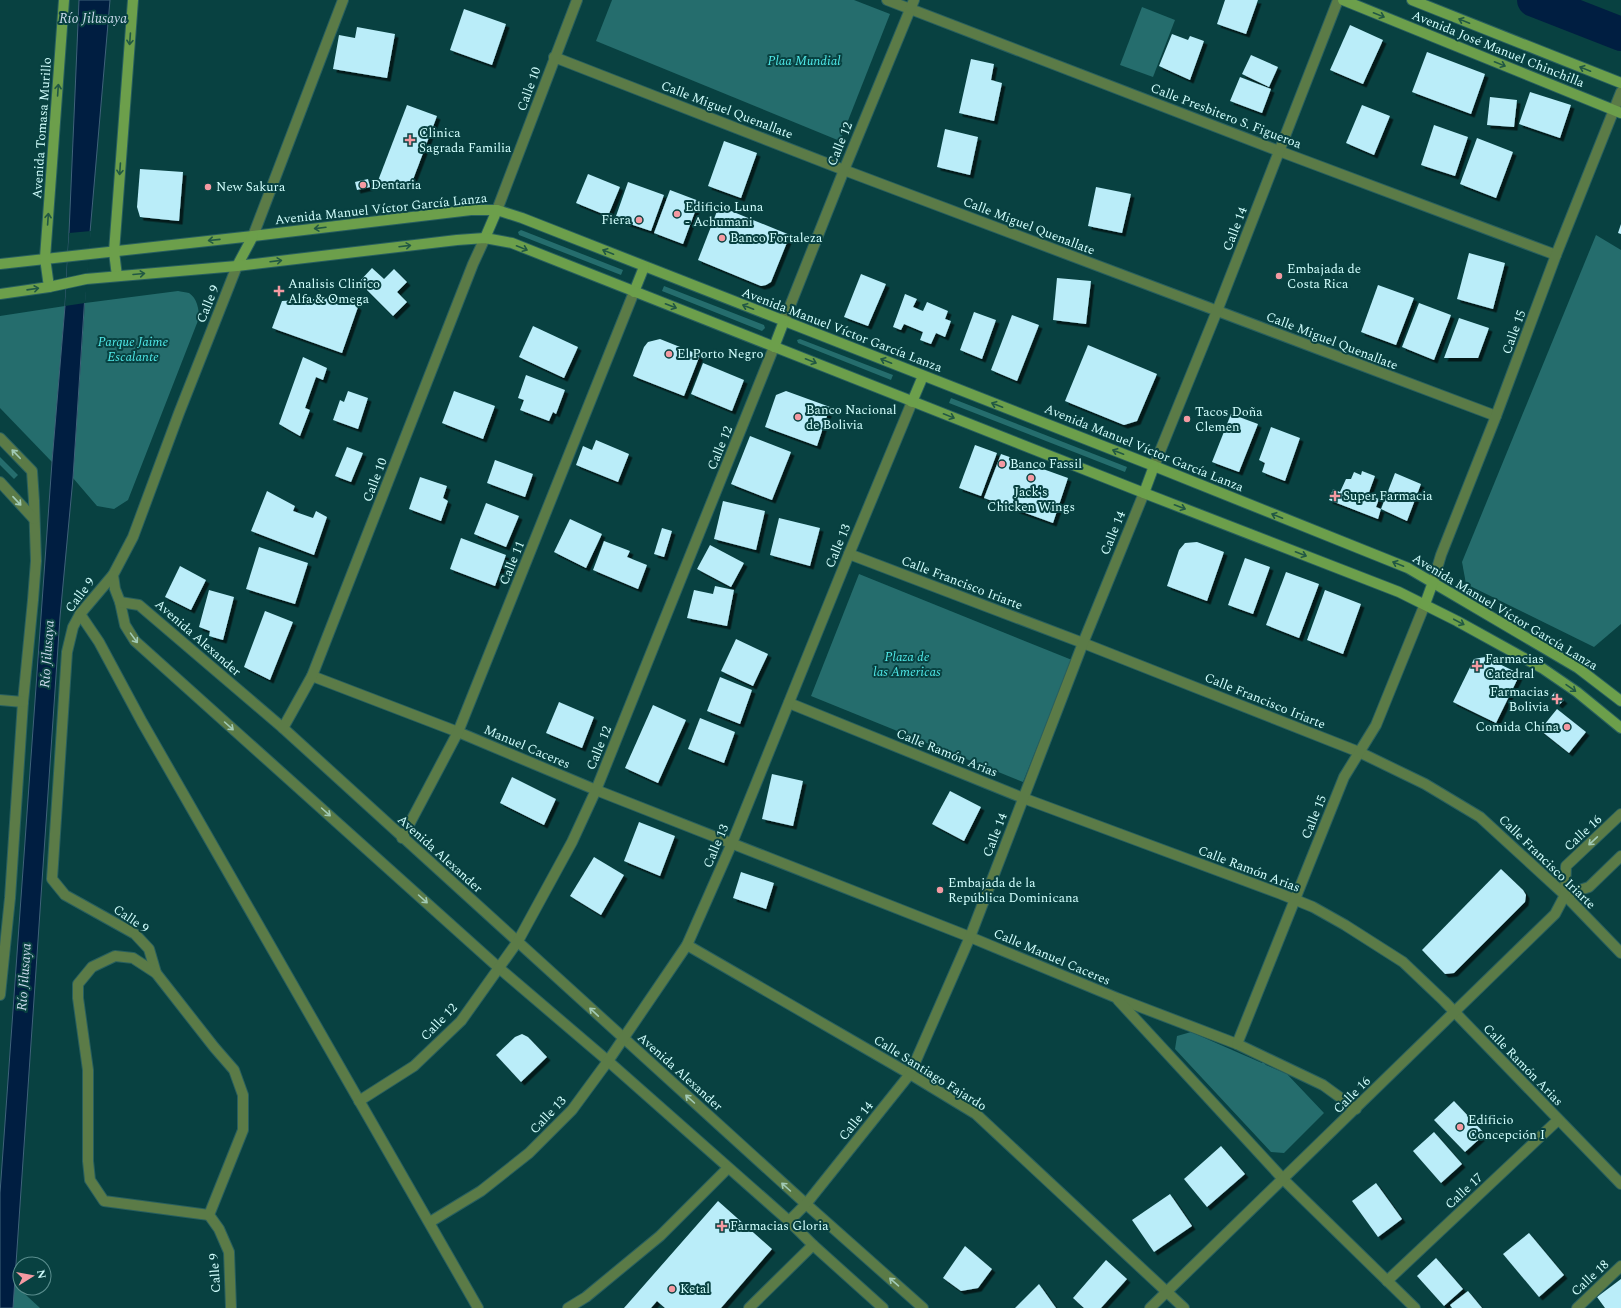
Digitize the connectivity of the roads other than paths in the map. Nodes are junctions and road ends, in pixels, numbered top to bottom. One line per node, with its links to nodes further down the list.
1 (64, 0): 21 (main road, Avenida Tomasa Murillo, one-way to 1)
2 (133, 0): 19 (main road, one-way to 19)
3 (343, 0): 17 (street)
4 (577, 0): 10 (street, Calle 10)
5 (887, 0): 9 (street, Calle Presbitero S. Figueroa)
6 (1338, 0): 14 (street, Calle 14)
7 (1343, 0): 13 (main road, Avenida José Manuel Chinchilla, one-way to 13)
8 (1412, 0): 11 (main road, Avenida José Manuel Chinchilla, one-way to 8)
9 (912, 4): 14 (street, Calle Presbitero S. Figueroa); 15 (street, Calle 12)
10 (554, 57): 15 (street, Calle Miguel Quenallate); 16 (street, Calle 10)
11 (1621, 83)
12 (1621, 92): 13 (street, Calle 15)
13 (1617, 111): 20 (street, Calle 15)
14 (1279, 151): 20 (street, Calle Presbitero S. Figueroa); 29 (street, Calle 14)
15 (844, 170): 29 (street, Calle Miguel Quenallate); 30 (street, Calle 12)
16 (497, 210): 17 (main road, Avenida Manuel Víctor García Lanza, one-way to 17); 18 (main road); 24 (main road, Avenida Manuel Víctor García Lanza, one-way to 16)
17 (253, 236): 19 (main road, Avenida Manuel Víctor García Lanza, one-way to 19); 23 (main road)
18 (485, 238): 23 (main road, one-way to 18); 27 (main road, one-way to 27); 47 (street, Calle 10)
19 (114, 252): 21 (main road, Avenida Manuel Víctor García Lanza); 25 (main road)
20 (1556, 255): 34 (street, Calle 15)
21 (46, 258): 22 (main road, Avenida Manuel Víctor García Lanza); 26 (main road, Avenida Tomasa Murillo)
22 (0, 264)
23 (237, 266): 25 (main road, one-way to 23); 41 (street, Calle 9)
24 (644, 267): 27 (main road); 30 (main road, Avenida Manuel Víctor García Lanza, one-way to 24)
25 (117, 276): 26 (main road)
26 (49, 287): 28 (main road, one-way to 26)
27 (634, 292): 31 (main road, one-way to 31); 54 (street, Calle 11)
28 (0, 294)
29 (1217, 311): 34 (street, Calle Miguel Quenallate); 36 (street, Calle 14)
30 (784, 321): 31 (main road); 32 (main road, Avenida Manuel Víctor García Lanza, one-way to 30)
31 (774, 347): 33 (main road, one-way to 33); 56 (street, Calle 12)
32 (923, 376): 33 (main road); 36 (main road, Avenida Manuel Víctor García Lanza, one-way to 32)
33 (912, 402): 38 (main road, one-way to 38); 40 (street, Calle 13)
34 (1496, 416): 42 (street, Calle 15)
35 (0, 438): 39 (street, one-way to 35)
36 (1154, 466): 38 (main road); 42 (main road, Avenida Manuel Víctor García Lanza, one-way to 36)
37 (0, 482): 39 (street, one-way to 39)
38 (1144, 493): 44 (main road, one-way to 44); 46 (street, Calle 14)
39 (34, 519): 50 (street)
40 (849, 554): 46 (street, Calle Francisco Iriarte); 51 (street, Calle 13)
41 (113, 574): 43 (street, Calle 9); 45 (street, Calle 9)
42 (1433, 582): 44 (main road); 49 (main road, Avenida Manuel Víctor García Lanza)
43 (120, 602): 52 (street, Avenida Alexander); 69 (street, one-way to 69)
44 (1425, 604): 53 (main road, one-way to 53); 55 (street, Calle 15)
45 (80, 614): 70 (street, Calle 9); 78 (street)
46 (1083, 643): 55 (street, Calle Francisco Iriarte); 57 (street, Calle 14)
47 (312, 676): 52 (street, Calle 10); 54 (street, Manuel Caceres)
48 (0, 700): 50 (street)
49 (1621, 701)
50 (23, 702): 63 (street)
51 (788, 703): 57 (street, Calle Ramón Arias); 60 (street, Calle 13)
52 (283, 728): 59 (street, Avenida Alexander)
53 (1621, 728)
54 (458, 732): 56 (street, Manuel Caceres); 59 (street, Calle 11)
55 (1359, 752): 62 (street, Calle Francisco Iriarte); 64 (street, Calle 15)
56 (596, 790): 60 (street, Manuel Caceres); 66 (street, Calle 12)
57 (1023, 798): 64 (street, Calle Ramón Arias); 65 (street, Calle 14)
58 (1621, 814): 62 (street, Calle 16, one-way to 62)
59 (402, 838): 66 (street, Avenida Alexander)
60 (732, 843): 65 (street, Calle Manuel Caceres); 67 (street, Calle 13)
61 (1621, 856): 62 (street)
62 (1565, 895): 68 (street, Calle Francisco Iriarte); 73 (street, Calle 16)
63 (5, 897): 71 (street)
64 (1295, 900): 73 (street, Calle Ramón Arias); 75 (street, Calle 15)
65 (970, 937): 72 (street, Calle Manuel Caceres); 77 (street, Calle 14)
66 (518, 941): 69 (street, Calle 12); 74 (street, Avenida Alexander, one-way to 66)
67 (688, 945): 74 (street, Calle 13); 77 (street, Calle Santiago Fajardo)
68 (1621, 953)
69 (499, 968): 76 (street); 78 (street, Calle 12)
70 (156, 972): 85 (street, Calle 9); 85 (street)
71 (0, 995)
72 (1117, 998): 75 (street, Calle Manuel Caceres); 82 (street)
73 (1454, 1012): 79 (street, Calle 16); 80 (street, Calle Ramón Arias)
74 (623, 1038): 76 (street, Calle 13); 84 (street, Avenida Alexander, one-way to 74)
75 (1237, 1044): 79 (street, Calle Manuel Caceres)
76 (608, 1061): 81 (street); 87 (street, Calle 13)
77 (910, 1074): 84 (street, Calle 14); 91 (street, Calle Santiago Fajardo)
78 (359, 1101): 87 (street)
79 (1356, 1109): 82 (street, Calle 16)
80 (1558, 1120): 83 (street, Calle Ramón Arias); 90 (street, Calle 17)
81 (728, 1168): 86 (street); 94 (street)
82 (1284, 1180): 90 (street); 91 (street, Calle 16)
83 (1621, 1184)
84 (806, 1204): 86 (street, Calle 14); 97 (street, Avenida Alexander, one-way to 84)
85 (210, 1215): 92 (street, Calle 9)
86 (789, 1221): 88 (street)
87 (430, 1222): 93 (street)
88 (812, 1245): 95 (street); 96 (street)
89 (1621, 1266): 101 (street, Calle 18)
90 (1387, 1281): 100 (street)
91 (1166, 1292): 98 (street, Calle 16); 99 (street, Calle Santiago Fajardo)
92 (231, 1308)
93 (478, 1308)
94 (568, 1308)
95 (749, 1308)
96 (883, 1308)
97 (923, 1308)
98 (1150, 1308)
99 (1184, 1308)
100 (1414, 1308)
101 (1577, 1308)

